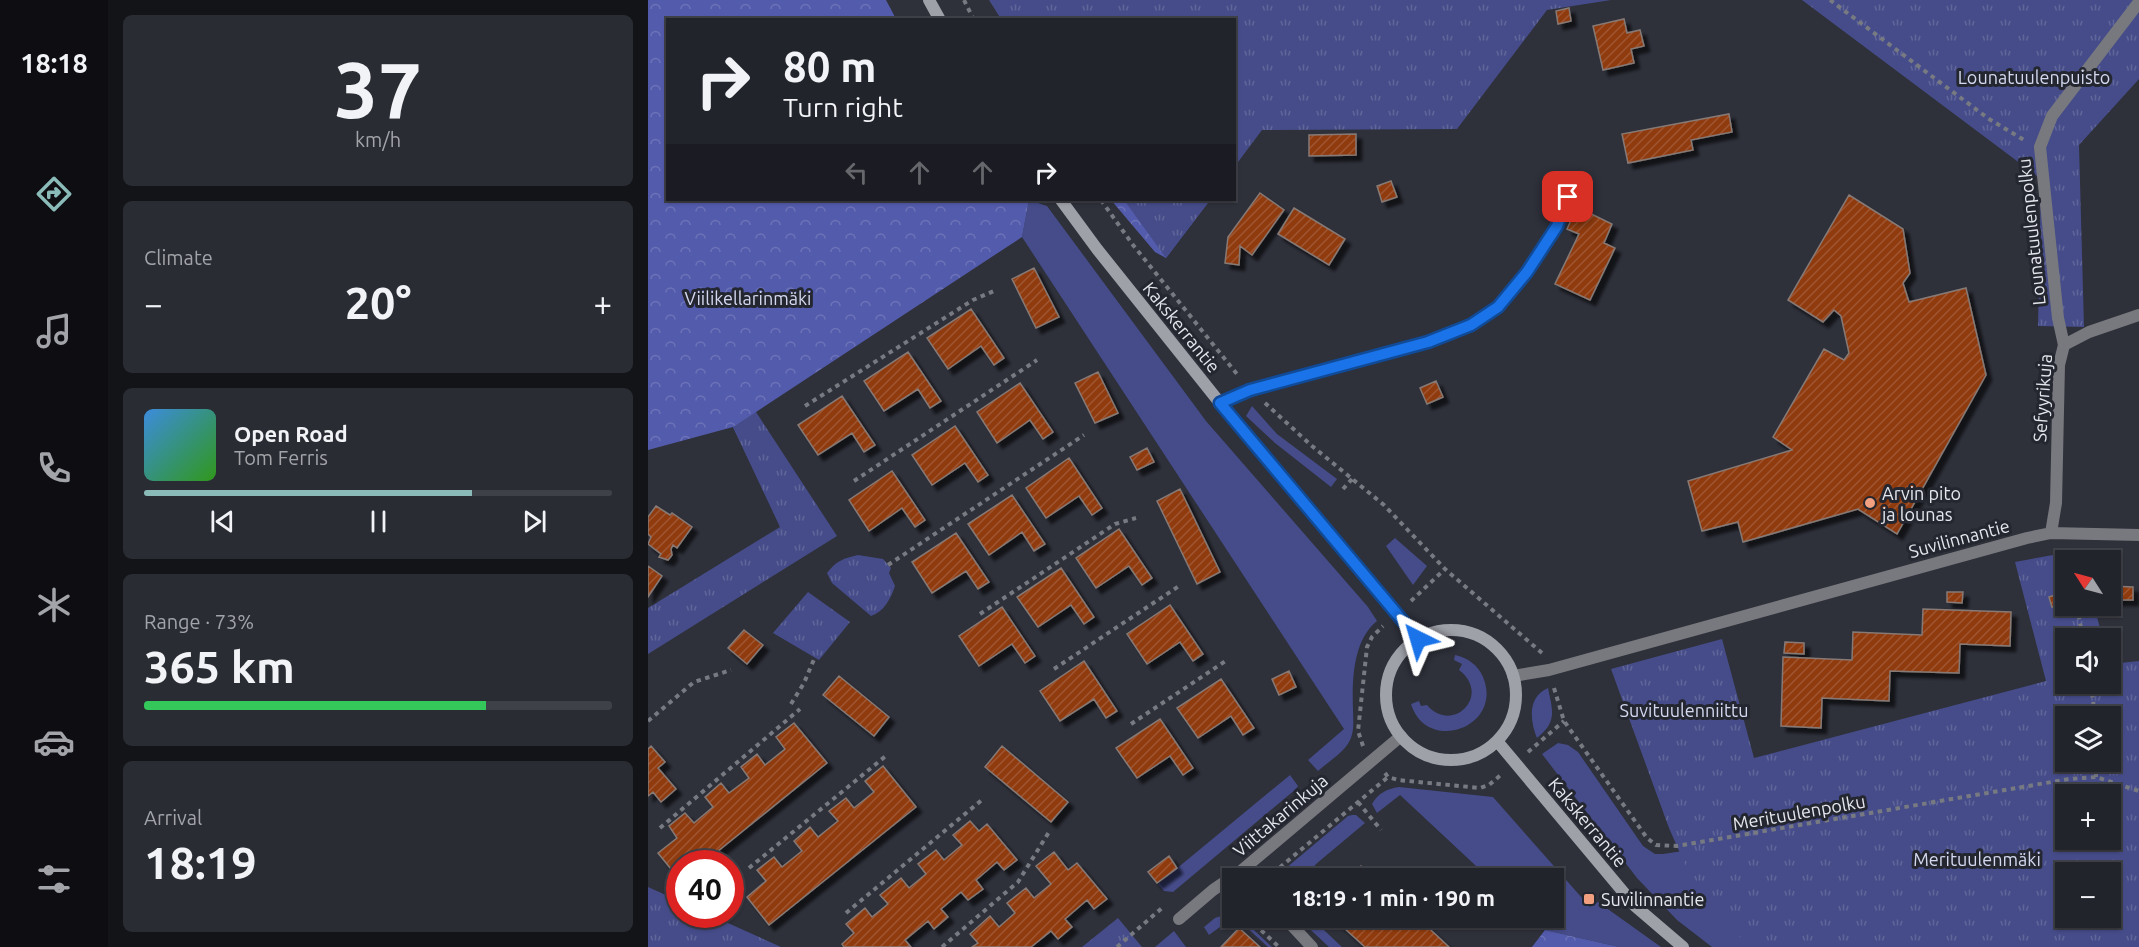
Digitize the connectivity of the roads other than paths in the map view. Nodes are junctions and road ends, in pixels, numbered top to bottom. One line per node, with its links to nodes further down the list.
1 (929, 0): 3 (street)
2 (2139, 2): 7 (street, Lounatuulenpolku)
3 (939, 18)
4 (1568, 197): 8 (street)
5 (1062, 201): 8 (street, Kakskerrantie)
6 (2139, 315): 7 (street, Sefyyrikuja)
7 (2064, 345): 9 (street, Sefyyrikuja)
8 (1220, 403): 11 (street, Kakskerrantie)
9 (2051, 533): 10 (street, Suvilinnantie); 12 (street, Suvilinnantie)
10 (2139, 535)
11 (1418, 639): 12 (street); 13 (street)
12 (1513, 676): 14 (street)
13 (1401, 736): 14 (street); 15 (street, Viittakarinkuja)
14 (1497, 741): 20 (street, Kakskerrantie)
15 (1253, 868)
16 (1222, 886): 17 (street, Viittakarinkuja)
17 (1179, 918)
18 (1294, 928): 19 (street)
19 (1312, 947)
20 (1683, 947)

